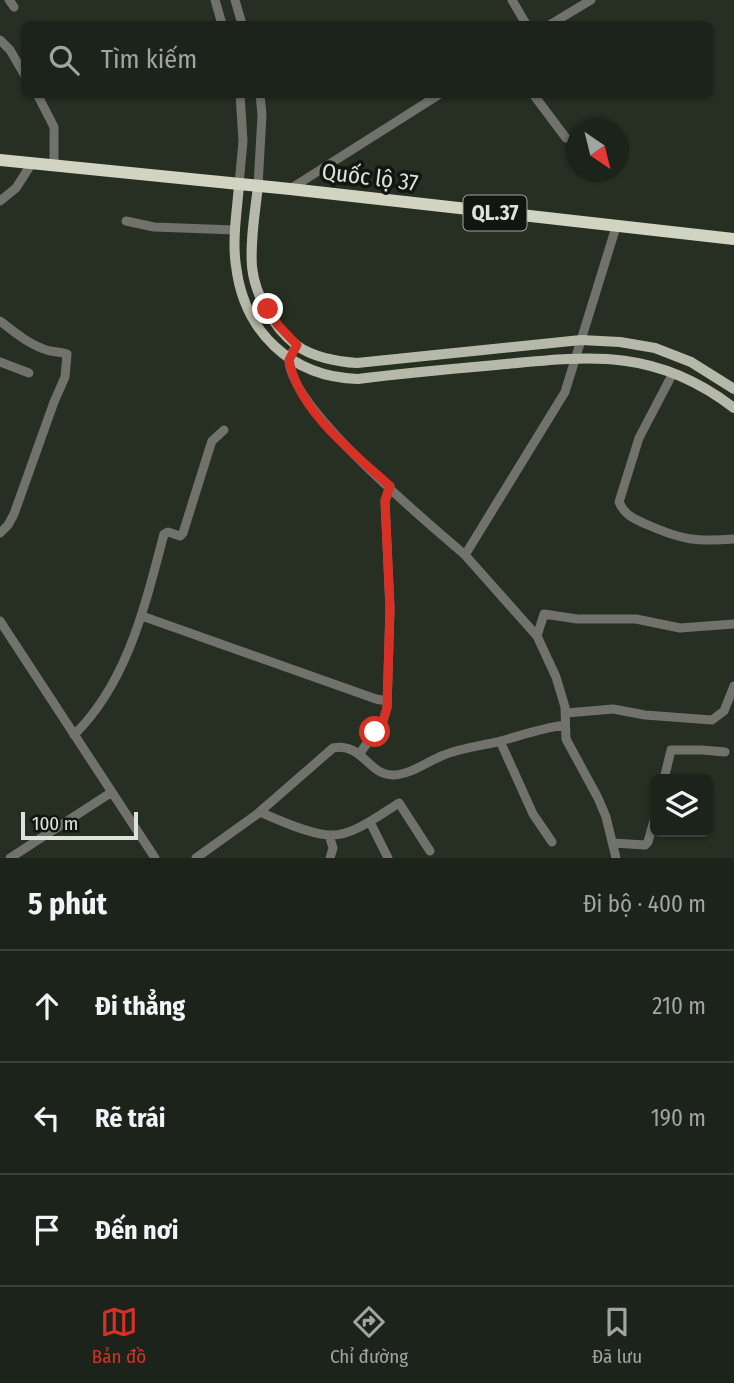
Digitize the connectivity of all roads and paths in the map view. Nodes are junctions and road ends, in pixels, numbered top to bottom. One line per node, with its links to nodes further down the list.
1 (215, 0): 5 (street)
2 (235, 0): 6 (street)
3 (512, 0): 7 (street)
4 (591, 0): 8 (street)
5 (221, 21)
6 (241, 21)
7 (524, 21)
8 (556, 21)
9 (0, 40): 10 (street)
10 (21, 69)
11 (39, 98): 19 (street)
12 (240, 98): 20 (street)
13 (260, 98): 21 (street)
14 (434, 98): 22 (street)
15 (536, 98): 16 (street)
16 (566, 138)
17 (0, 160): 18 (highway, Quốc lộ 37 / QL.37)
18 (32, 163): 19 (highway, Quốc lộ 37 / QL.37); 23 (street)
19 (54, 166): 20 (highway, Quốc lộ 37 / QL.37)
20 (241, 185): 21 (highway, Quốc lộ 37 / QL.37); 26 (main road)
21 (257, 186): 22 (highway, Quốc lộ 37 / QL.37); 30 (main road)
22 (290, 189): 25 (highway, Quốc lộ 37 / QL.37)
23 (0, 201)
24 (126, 222): 26 (street)
25 (616, 227): 27 (highway, Quốc lộ 37 / QL.37); 29 (street)
26 (235, 230): 30 (main road)
27 (734, 239)
28 (0, 321): 39 (street)
29 (581, 340): 30 (main road); 31 (street); 35 (main road)
30 (293, 351): 31 (main road); 38 (street)
31 (576, 357): 34 (main road); 41 (street)
32 (0, 362): 33 (street)
33 (29, 373)
34 (673, 373): 36 (main road); 40 (street)
35 (734, 389)
36 (734, 408)
37 (224, 430): 42 (street)
38 (390, 486): 41 (street); 47 (street)
39 (0, 533)
40 (734, 539)
41 (465, 555): 45 (street)
42 (142, 616): 47 (street); 50 (street)
43 (0, 621): 50 (street)
44 (734, 624): 45 (street)
45 (537, 636): 48 (street)
46 (734, 686): 48 (street)
47 (387, 701): 53 (street)
48 (566, 713): 49 (street)
49 (565, 726): 51 (street); 61 (street)
50 (74, 735): 55 (street)
51 (500, 741): 53 (street); 60 (street)
52 (724, 752): 54 (street)
53 (360, 753): 56 (street)
54 (665, 774)
55 (111, 792): 63 (street); 64 (street)
56 (260, 812): 58 (street); 65 (street)
57 (370, 822): 58 (street); 62 (street); 67 (street)
58 (329, 835): 66 (street)
59 (650, 836): 61 (street)
60 (552, 842)
61 (613, 843): 68 (street)
62 (430, 851)
63 (10, 858)
64 (155, 858)
65 (196, 858)
66 (330, 858)
67 (388, 858)
68 (617, 858)

